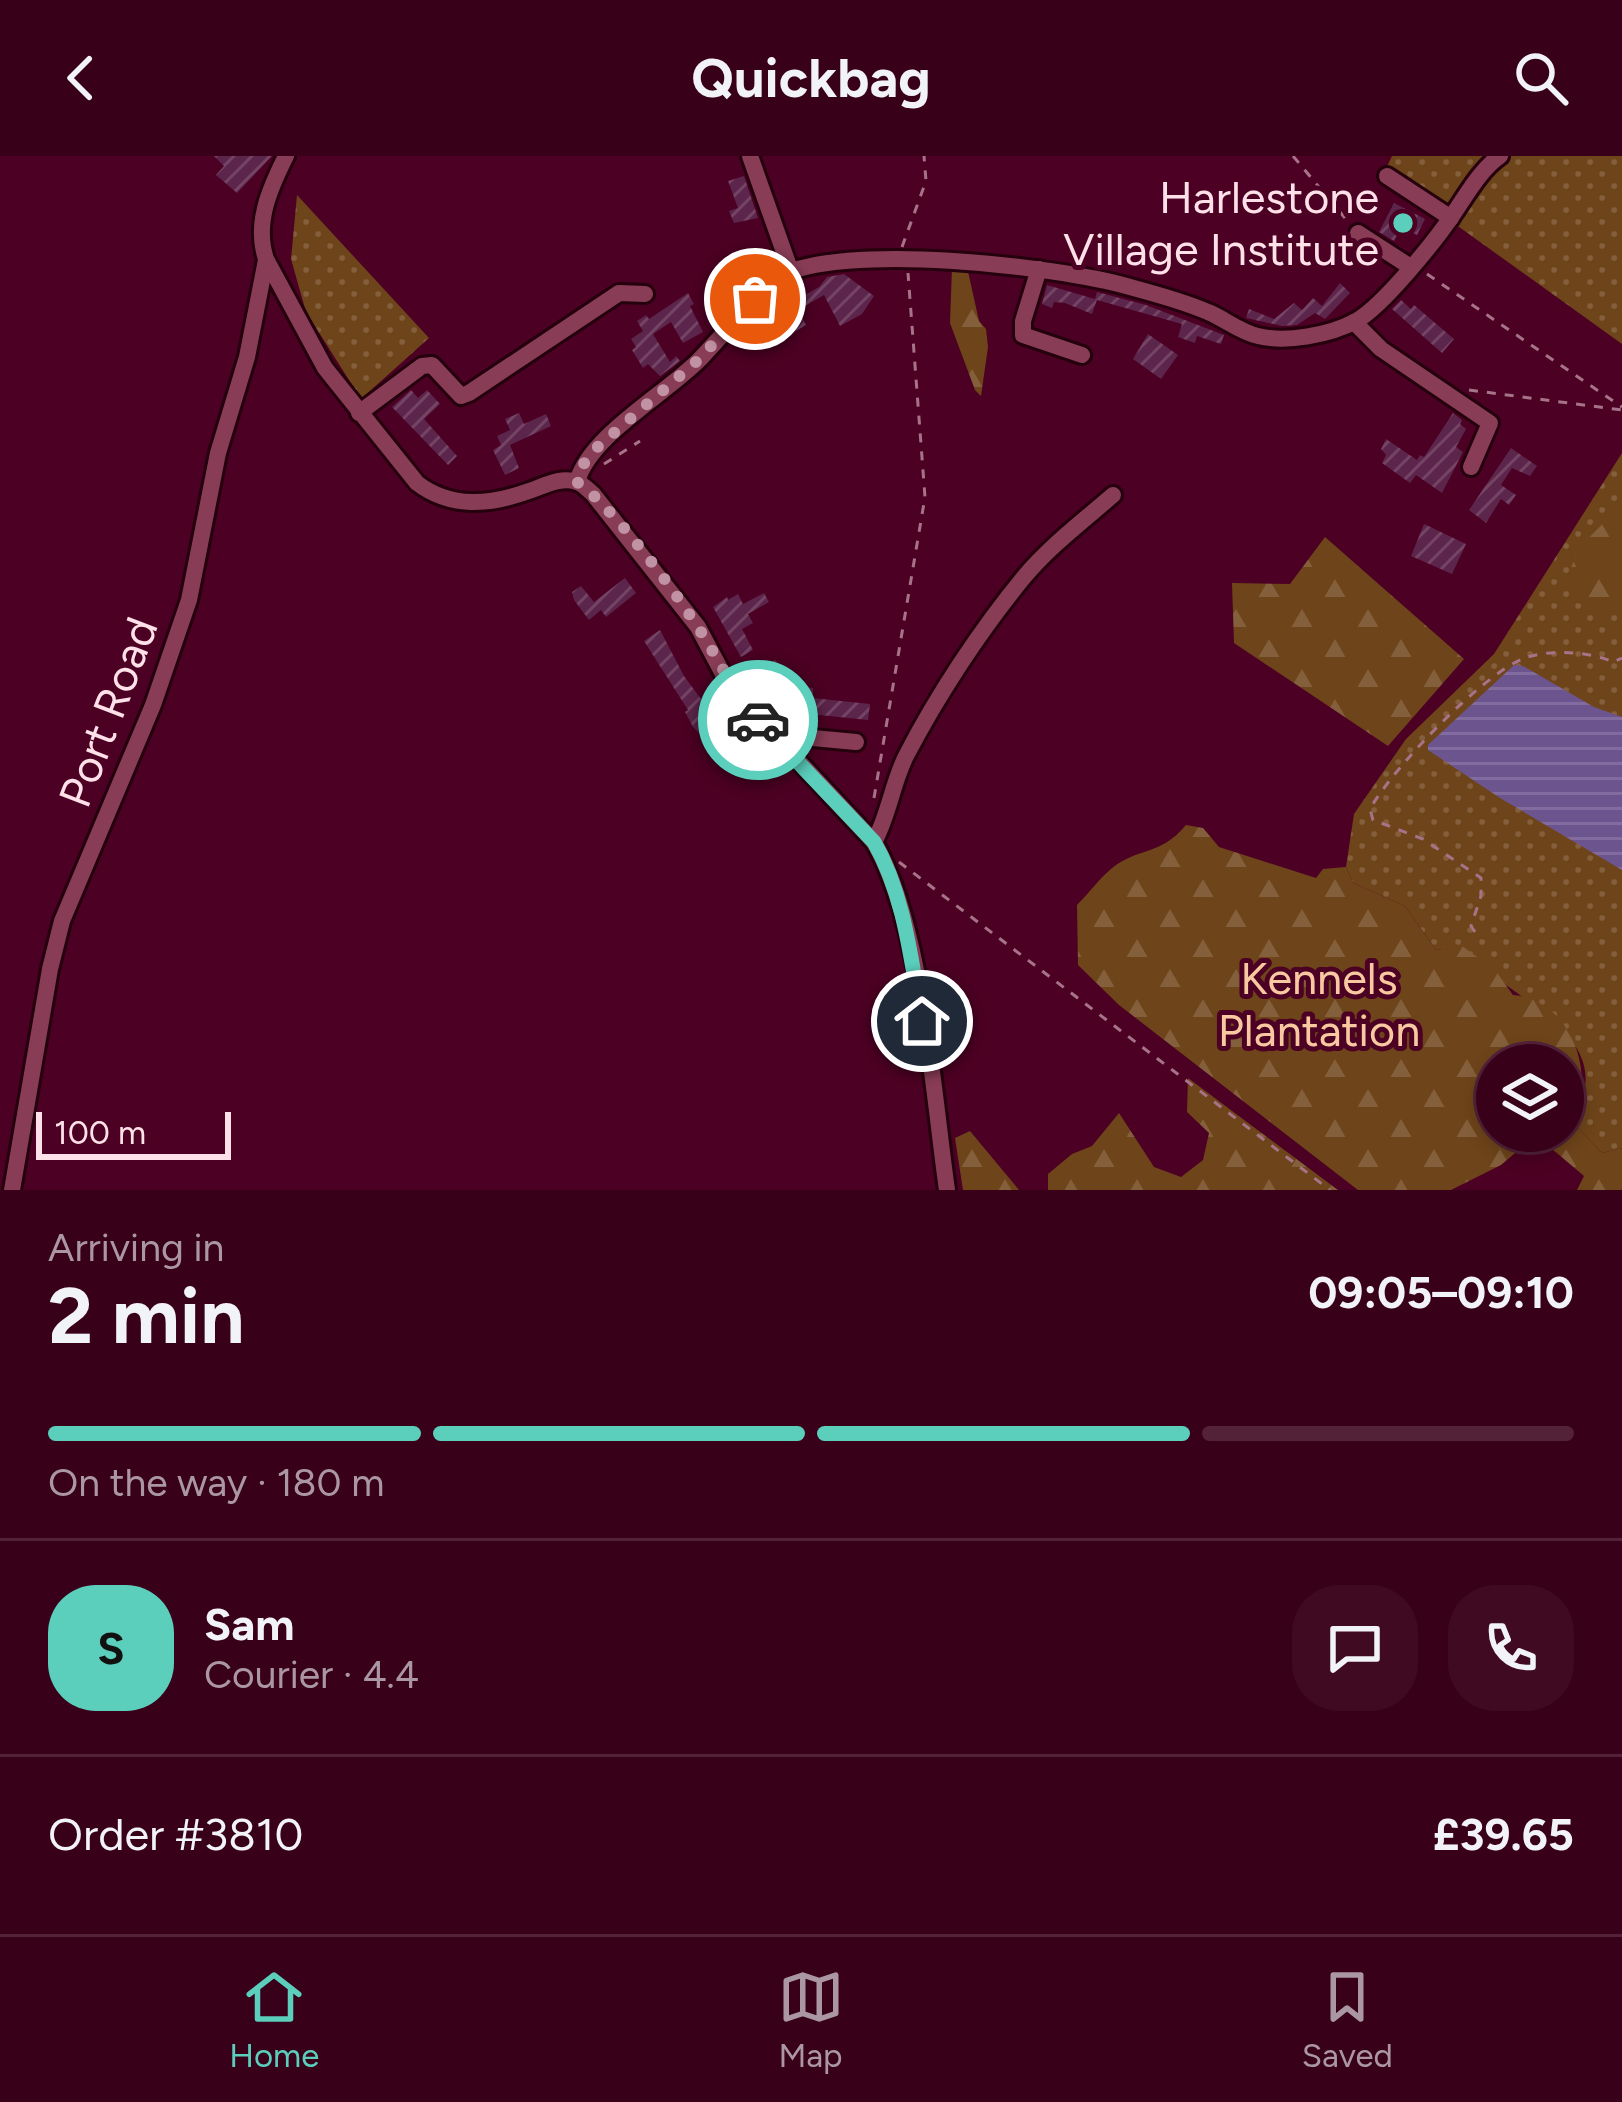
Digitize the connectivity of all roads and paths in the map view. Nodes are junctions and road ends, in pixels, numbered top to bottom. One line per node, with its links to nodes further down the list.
1 (286, 156): 9 (street, Port Road)
2 (750, 156): 12 (street)
3 (924, 156): 10 (path)
4 (1293, 156): 8 (path)
5 (1500, 156): 7 (street)
6 (1387, 176): 7 (street)
7 (1450, 218): 11 (street)
8 (1358, 233): 11 (street)
9 (266, 259): 19 (street); 30 (street, Port Road)
10 (897, 260): 12 (street); 13 (street); 27 (path)
11 (1409, 266): 15 (street); 18 (path)
12 (790, 269): 22 (street)
13 (1039, 269): 15 (street); 16 (street)
14 (645, 294): 19 (street)
15 (1354, 322): 17 (street)
16 (1082, 355)
17 (1438, 386): 18 (path); 21 (street)
18 (1622, 408)
19 (359, 413): 22 (street)
20 (640, 441): 22 (path)
21 (1471, 467)
22 (578, 477): 26 (street)
23 (1113, 494): 28 (street)
24 (1622, 658): 29 (path)
25 (856, 742): 26 (street)
26 (782, 748): 28 (street)
27 (874, 799)
28 (874, 842): 31 (street); 32 (path)
29 (1475, 932)
30 (12, 1190)
31 (946, 1190)
32 (1330, 1190)

